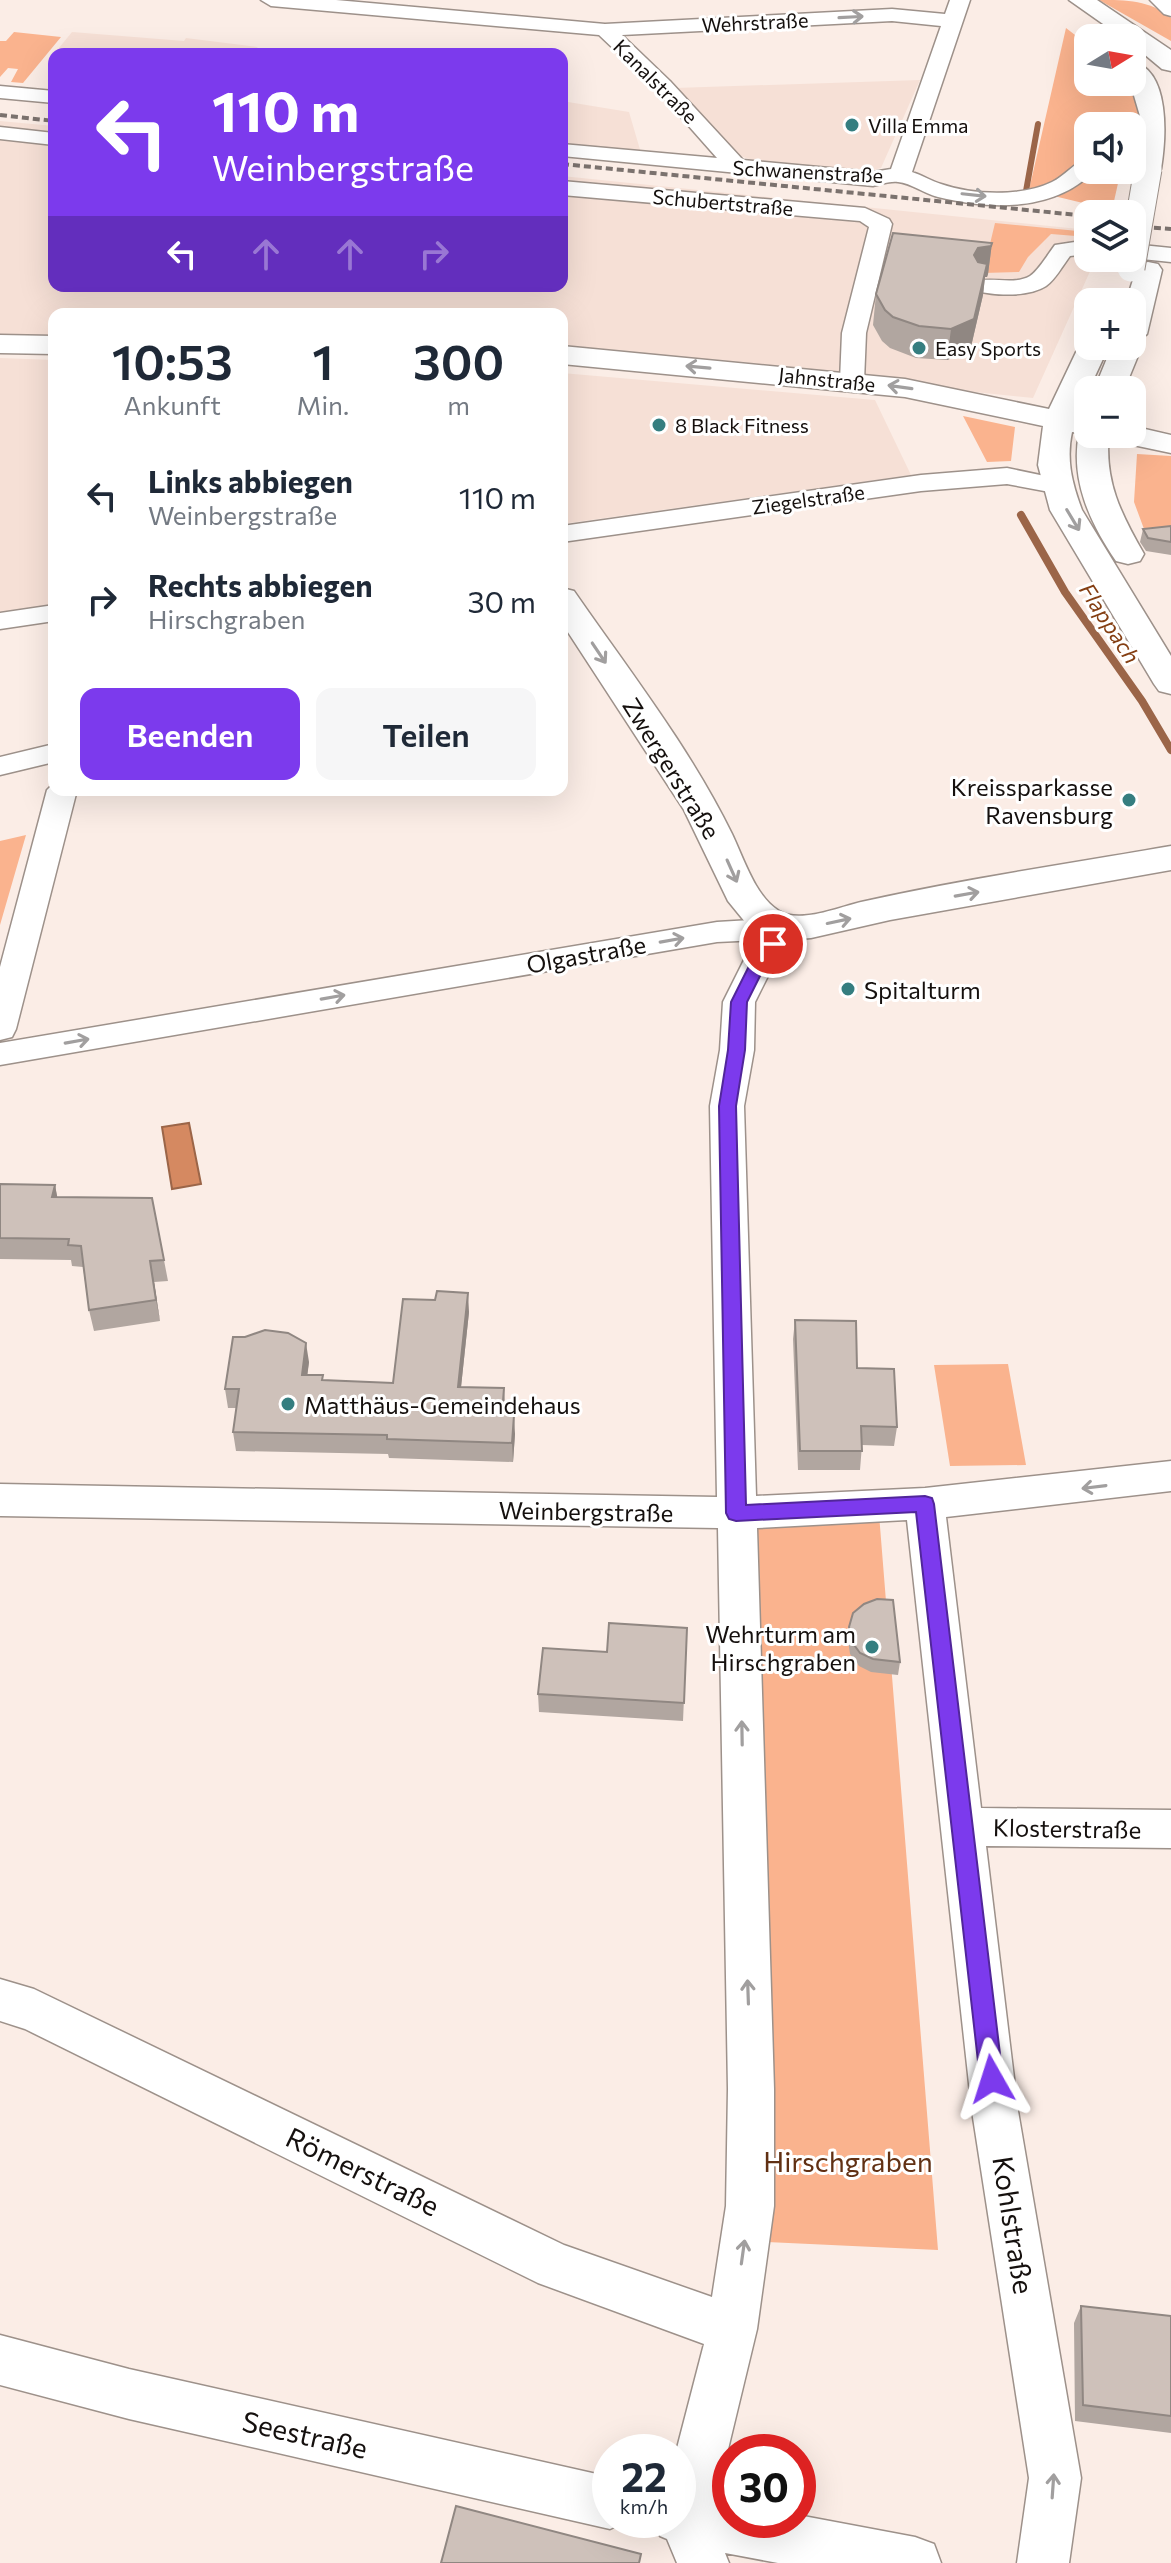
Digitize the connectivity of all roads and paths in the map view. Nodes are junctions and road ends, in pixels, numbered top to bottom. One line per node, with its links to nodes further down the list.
1 (271, 0): 8 (street, Kanalstraße)
2 (960, 0): 6 (street)
3 (1160, 0): 5 (street)
4 (1071, 7): 7 (main road); 9 (main road)
5 (1171, 10)
6 (953, 21): 8 (street, Wehrstraße, one-way to 6); 19 (street)
7 (1085, 24)
8 (605, 30): 18 (street, Kanalstraße)
9 (1171, 64)
10 (1146, 87): 14 (main road)
11 (0, 92): 12 (street)
12 (48, 96)
13 (0, 133): 15 (street)
14 (1146, 133)
15 (48, 138)
16 (568, 151): 18 (street, Schwanenstraße)
17 (1146, 156): 23 (main road, bridge)
18 (738, 168): 19 (street, Schwanenstraße)
19 (900, 175): 20 (street, Schwanenstraße, one-way to 20)
20 (1074, 180)
21 (568, 189): 33 (street, Schubertstraße)
22 (1074, 249): 25 (street)
23 (1146, 261)
24 (1138, 272): 26 (main road)
25 (985, 286)
26 (1126, 288)
27 (0, 344): 28 (main road)
28 (48, 345)
29 (568, 356): 31 (main road, Jahnstraße)
30 (1090, 360): 34 (main road)
31 (632, 362): 32 (main road); 33 (main road, Jahnstraße, one-way to 31)
32 (568, 364)
33 (852, 381): 34 (main road, Jahnstraße, one-way to 33)
34 (1073, 422): 38 (main road)
35 (1146, 439): 36 (main road)
36 (1171, 444)
37 (1091, 448): 43 (main road)
38 (1055, 485): 39 (street, Ziegelstraße); 44 (main road, one-way to 44)
39 (568, 533)
40 (568, 607): 49 (main road, Zwergerstraße, one-way to 49)
41 (48, 614): 42 (street)
42 (0, 621)
43 (1171, 627)
44 (1171, 684)
45 (48, 754): 46 (street)
46 (0, 766)
47 (60, 796): 50 (street)
48 (1171, 858): 49 (main road, Olgastraße, one-way to 48)
49 (786, 928): 51 (street, Olgastraße, one-way to 49); 55 (street)
50 (0, 1029)
51 (0, 1054)
52 (1171, 1476): 54 (street, Weinbergstraße, one-way to 54)
53 (0, 1500): 55 (street, Weinbergstraße)
54 (925, 1504): 55 (street, Weinbergstraße); 56 (street, Kohlstraße)
55 (736, 1513): 59 (street, one-way to 55)
56 (963, 1827): 57 (street, Klosterstraße); 65 (street, Kohlstraße, one-way to 56)
57 (1171, 1829)
58 (0, 2000): 59 (street, Römerstraße)
59 (732, 2329): 62 (street)
60 (0, 2360): 61 (street, Seestraße)
61 (592, 2499)
62 (696, 2501)
63 (696, 2535): 64 (street)
64 (915, 2563)
65 (1043, 2563)

